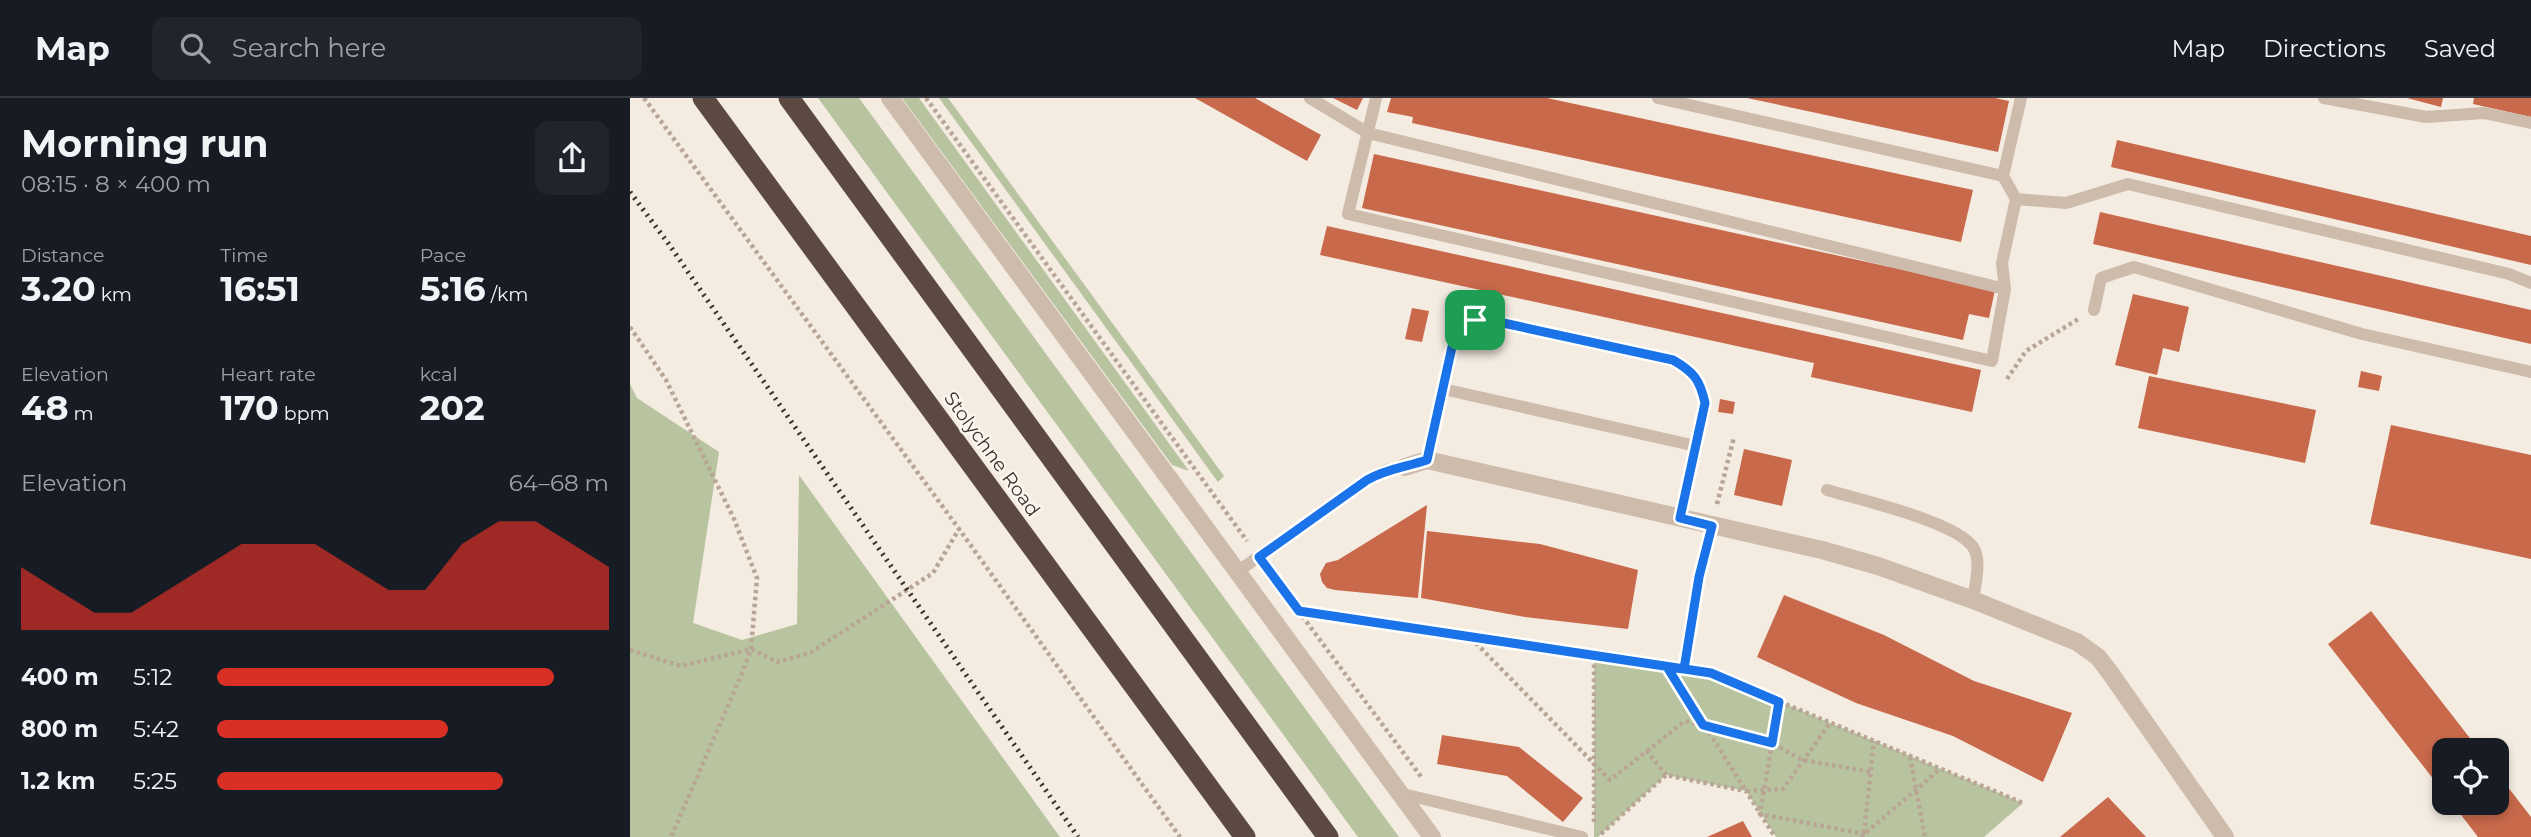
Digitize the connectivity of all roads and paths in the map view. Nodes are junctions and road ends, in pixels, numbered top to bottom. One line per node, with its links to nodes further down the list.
1 (644, 98): 31 (path)
2 (702, 98): 66 (highway, Stolychne Road)
3 (789, 98): 13 (highway)
4 (796, 98): 13 (street)
5 (890, 98): 33 (street)
6 (926, 98): 32 (path)
7 (1310, 98): 14 (lane)
8 (1376, 98): 14 (lane)
9 (1658, 98): 15 (lane)
10 (2021, 98): 15 (lane)
11 (2324, 98): 12 (lane)
12 (2531, 123)
13 (811, 129): 67 (highway)
14 (1368, 133): 18 (lane); 18 (lane)
15 (2003, 176): 16 (lane)
16 (2015, 199): 17 (lane); 18 (lane)
17 (2531, 284)
18 (2006, 289)
19 (2094, 310): 21 (lane); 22 (path)
20 (630, 327): 37 (path)
21 (2531, 372)
22 (2007, 379)
23 (1443, 388): 25 (lane); 25 (lane); 26 (lane)
24 (1734, 437): 30 (path)
25 (1696, 446): 29 (lane)
26 (1427, 460): 27 (street); 29 (street)
27 (1405, 467): 32 (lane)
28 (1827, 490): 34 (lane)
29 (1680, 518): 30 (street)
30 (1712, 526): 34 (street); 41 (path)
31 (959, 529): 37 (path); 65 (path)
32 (1259, 557): 33 (lane); 35 (path)
33 (1237, 572): 57 (street)
34 (1973, 600): 73 (street)
35 (1299, 611): 36 (path); 58 (path)
36 (1471, 638): 39 (path); 50 (path)
37 (751, 649): 38 (path); 64 (path)
38 (630, 650)
39 (1594, 656): 40 (path); 50 (path)
40 (1667, 667): 41 (path); 44 (path)
41 (1684, 669): 42 (path)
42 (1779, 702): 43 (path); 46 (path)
43 (1830, 723): 45 (path); 49 (path)
44 (1703, 725): 46 (path); 47 (path); 55 (path)
45 (1874, 741): 48 (path); 52 (path)
46 (1772, 743): 49 (path); 56 (path)
47 (1647, 751): 50 (path); 53 (path)
48 (1910, 756): 51 (path); 54 (path)
49 (1802, 760): 52 (path); 56 (path)
50 (1594, 763): 61 (path)
51 (1940, 769): 54 (path); 59 (path)
52 (1871, 772): 63 (path)
53 (1666, 775): 55 (path); 70 (path)
54 (1916, 789): 63 (path); 72 (path)
55 (1746, 791): 56 (path); 60 (path)
56 (1764, 791): 60 (path)
57 (1399, 792): 58 (lane); 68 (street)
58 (1441, 803): 62 (lane)
59 (2023, 803)
60 (1760, 814): 63 (path); 71 (path)
61 (1594, 825)
62 (1562, 834): 69 (lane)
63 (1864, 836)
64 (671, 837)
65 (1180, 837)
66 (1245, 837)
67 (1328, 837)
68 (1432, 837)
69 (1582, 837)
70 (1598, 837)
71 (1775, 837)
72 (1925, 837)
73 (2225, 837)

